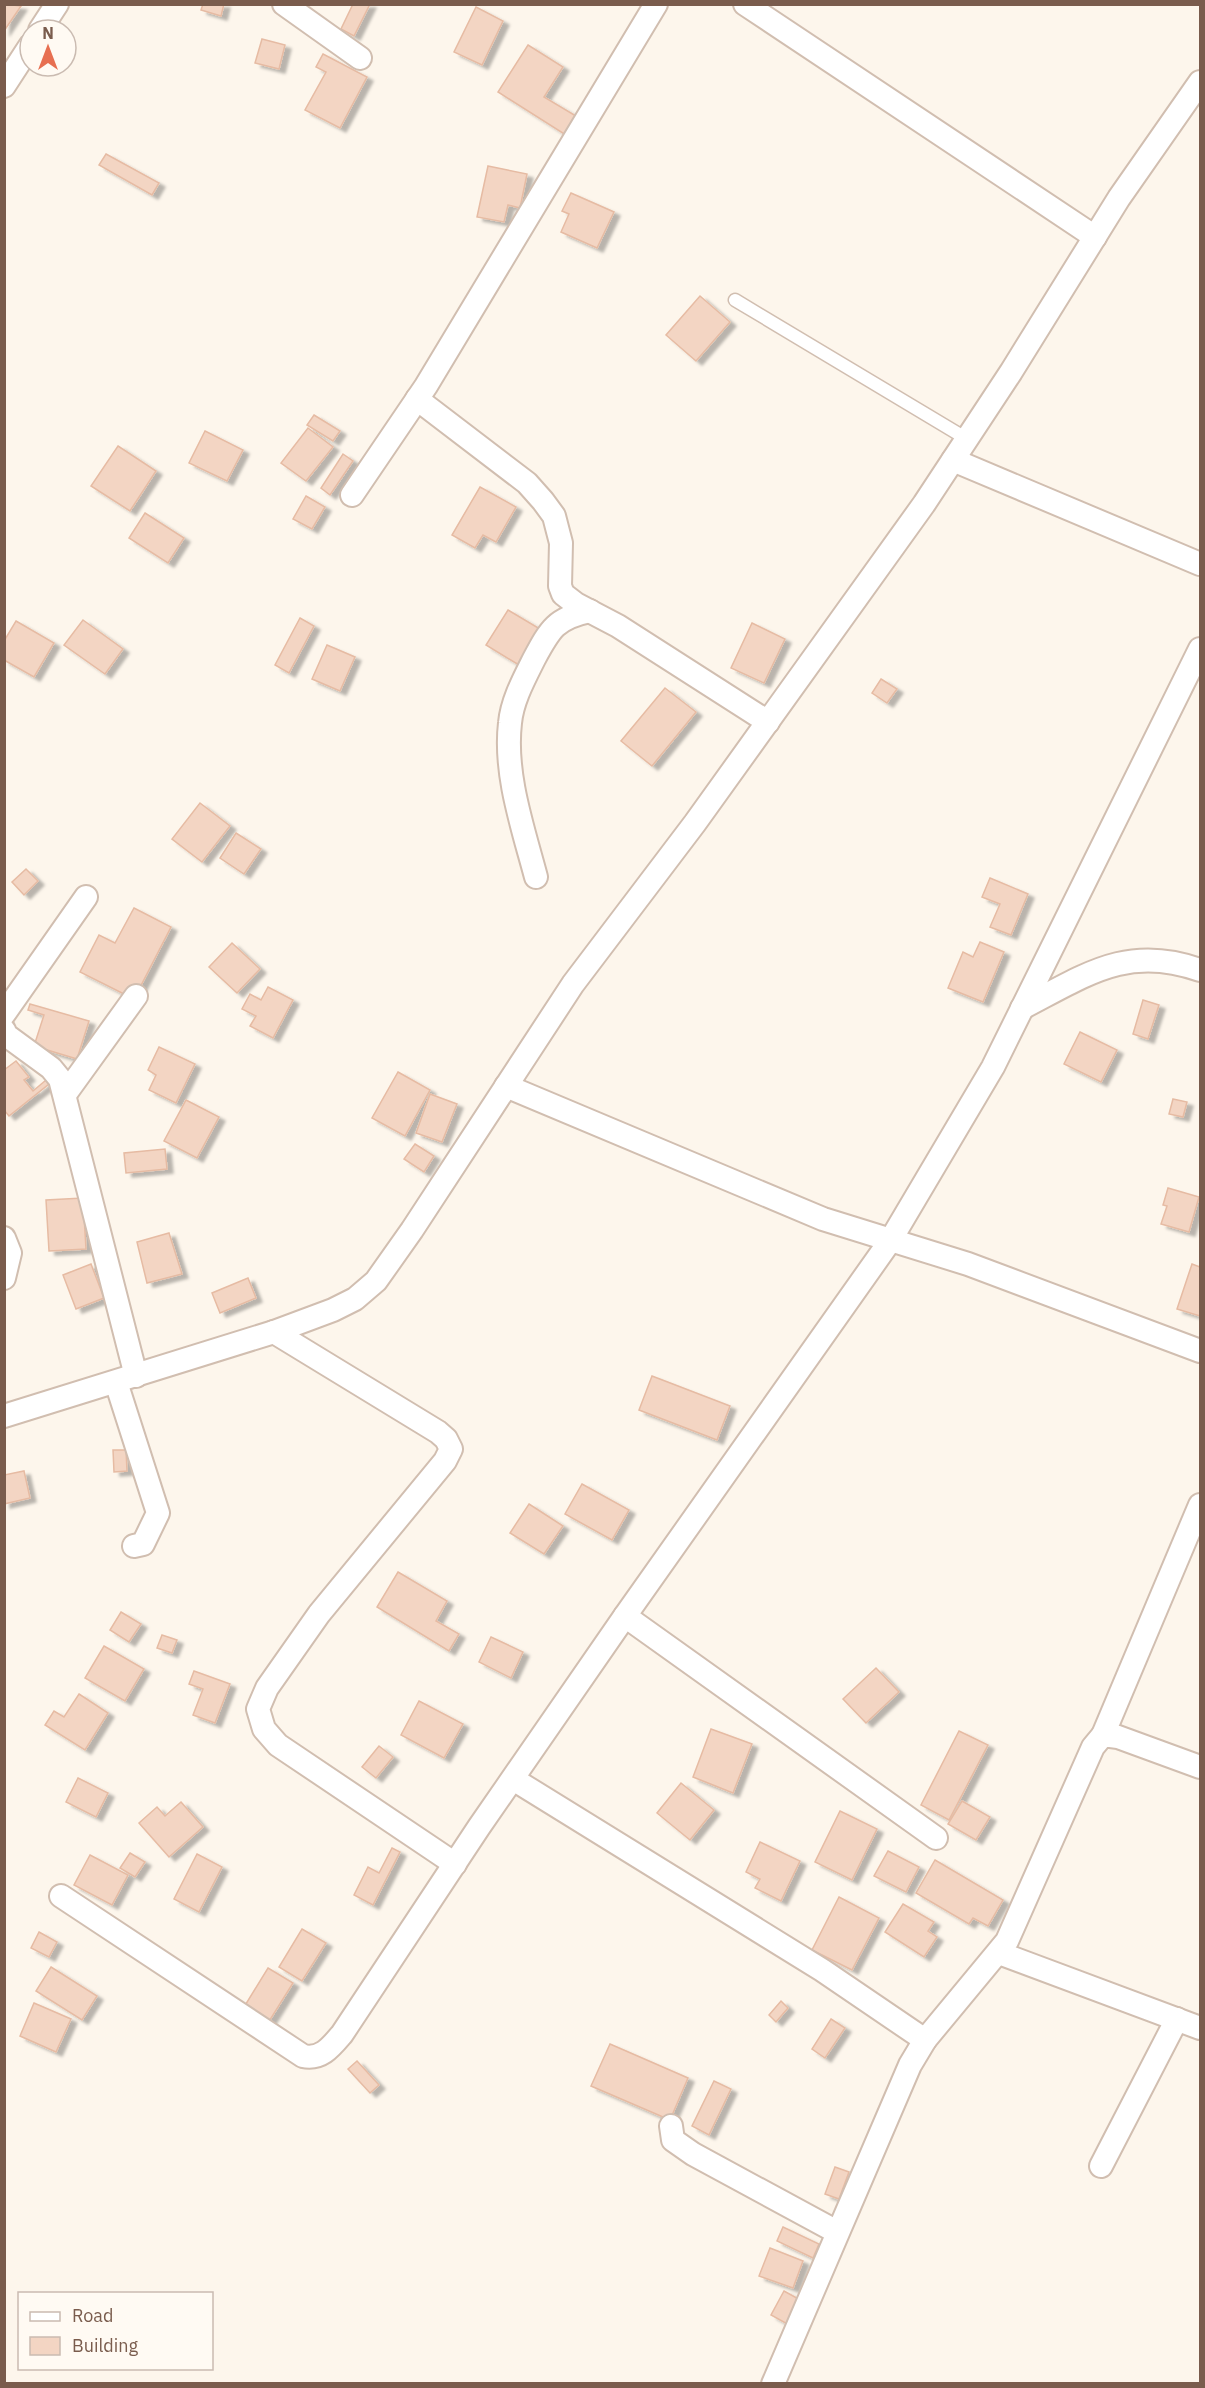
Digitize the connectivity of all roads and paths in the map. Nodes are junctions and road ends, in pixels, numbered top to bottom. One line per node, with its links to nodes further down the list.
1 (57, 4): 5 (street)
2 (284, 4): 6 (street)
3 (656, 4): 12 (street)
4 (745, 4): 10 (street)
5 (48, 18)
6 (360, 58)
7 (18, 64): 9 (street)
8 (1200, 82): 10 (street)
9 (4, 86)
10 (1095, 237): 13 (street)
11 (735, 300): 13 (lane)
12 (417, 399): 15 (street); 17 (street)
13 (967, 439): 14 (street)
14 (953, 460): 16 (street); 19 (street)
15 (352, 495)
16 (1200, 564)
17 (590, 611): 19 (street); 20 (street)
18 (1200, 649): 24 (street)
19 (768, 722): 27 (street)
20 (536, 877)
21 (86, 897): 25 (street)
22 (1200, 970): 24 (street)
23 (136, 996): 28 (street)
24 (1022, 1008): 30 (street)
25 (4, 1014)
26 (4, 1030): 28 (street)
27 (506, 1086): 30 (street); 32 (street)
28 (66, 1093): 34 (street)
29 (4, 1238): 31 (street)
30 (890, 1241): 33 (street); 38 (street)
31 (4, 1278)
32 (274, 1332): 34 (street); 43 (street)
33 (1200, 1351)
34 (126, 1379): 35 (street); 37 (street)
35 (4, 1416)
36 (1200, 1505): 39 (street)
37 (134, 1546)
38 (625, 1616): 41 (street); 42 (street)
39 (1103, 1735): 40 (street); 45 (street)
40 (1200, 1767)
41 (513, 1779): 43 (street); 48 (street)
42 (936, 1838)
43 (455, 1864): 44 (street)
44 (61, 1896)
45 (999, 1953): 46 (street); 48 (street)
46 (1177, 2019): 47 (street); 50 (street)
47 (1200, 2028)
48 (925, 2040): 51 (street)
49 (671, 2126): 51 (street)
50 (1101, 2166)
51 (837, 2232): 52 (street)
52 (773, 2384)

